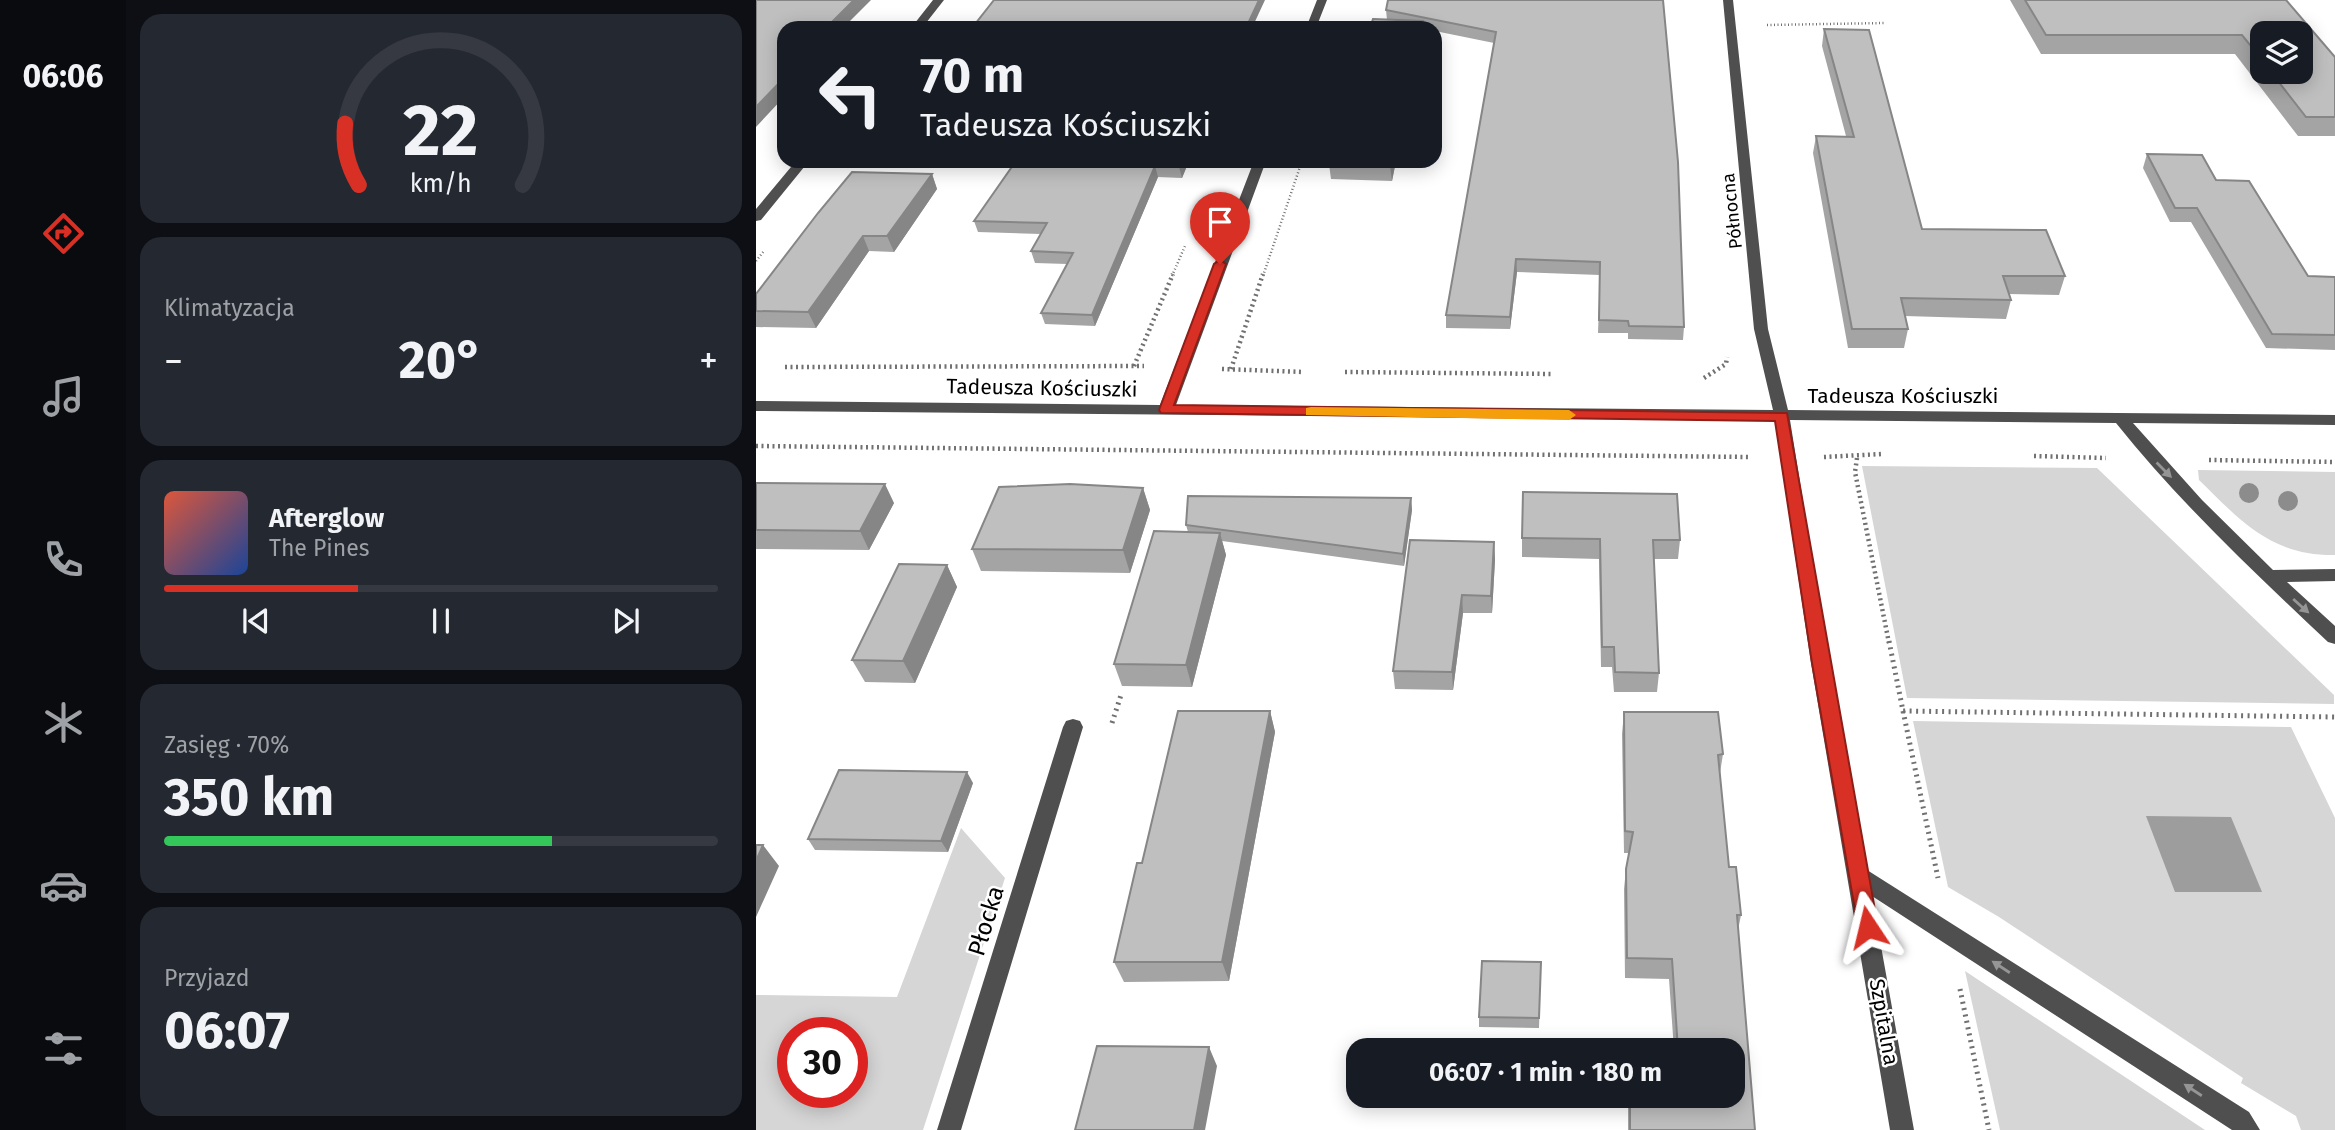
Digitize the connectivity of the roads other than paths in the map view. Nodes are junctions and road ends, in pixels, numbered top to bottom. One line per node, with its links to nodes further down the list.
1 (939, 0): 4 (street)
2 (1322, 0): 5 (street)
3 (1728, 0): 11 (street, Północna)
4 (922, 21)
5 (1314, 21)
6 (797, 168): 8 (street)
7 (1257, 168): 10 (street)
8 (756, 217)
9 (756, 406): 10 (street, Tadeusza Kościuszki)
10 (1166, 410): 11 (street, Tadeusza Kościuszki)
11 (1782, 416): 12 (street, Tadeusza Kościuszki); 18 (street, Szpitalna)
12 (2120, 418): 13 (street, Tadeusza Kościuszki); 15 (street, one-way to 15)
13 (2335, 420)
14 (2335, 575): 15 (street)
15 (2268, 576): 16 (street, one-way to 16)
16 (2335, 637)
17 (1073, 727): 19 (street, Płocka)
18 (1859, 876): 20 (street, Szpitalna); 21 (street, one-way to 18)
19 (949, 1130)
20 (1902, 1130)
21 (2248, 1130)

